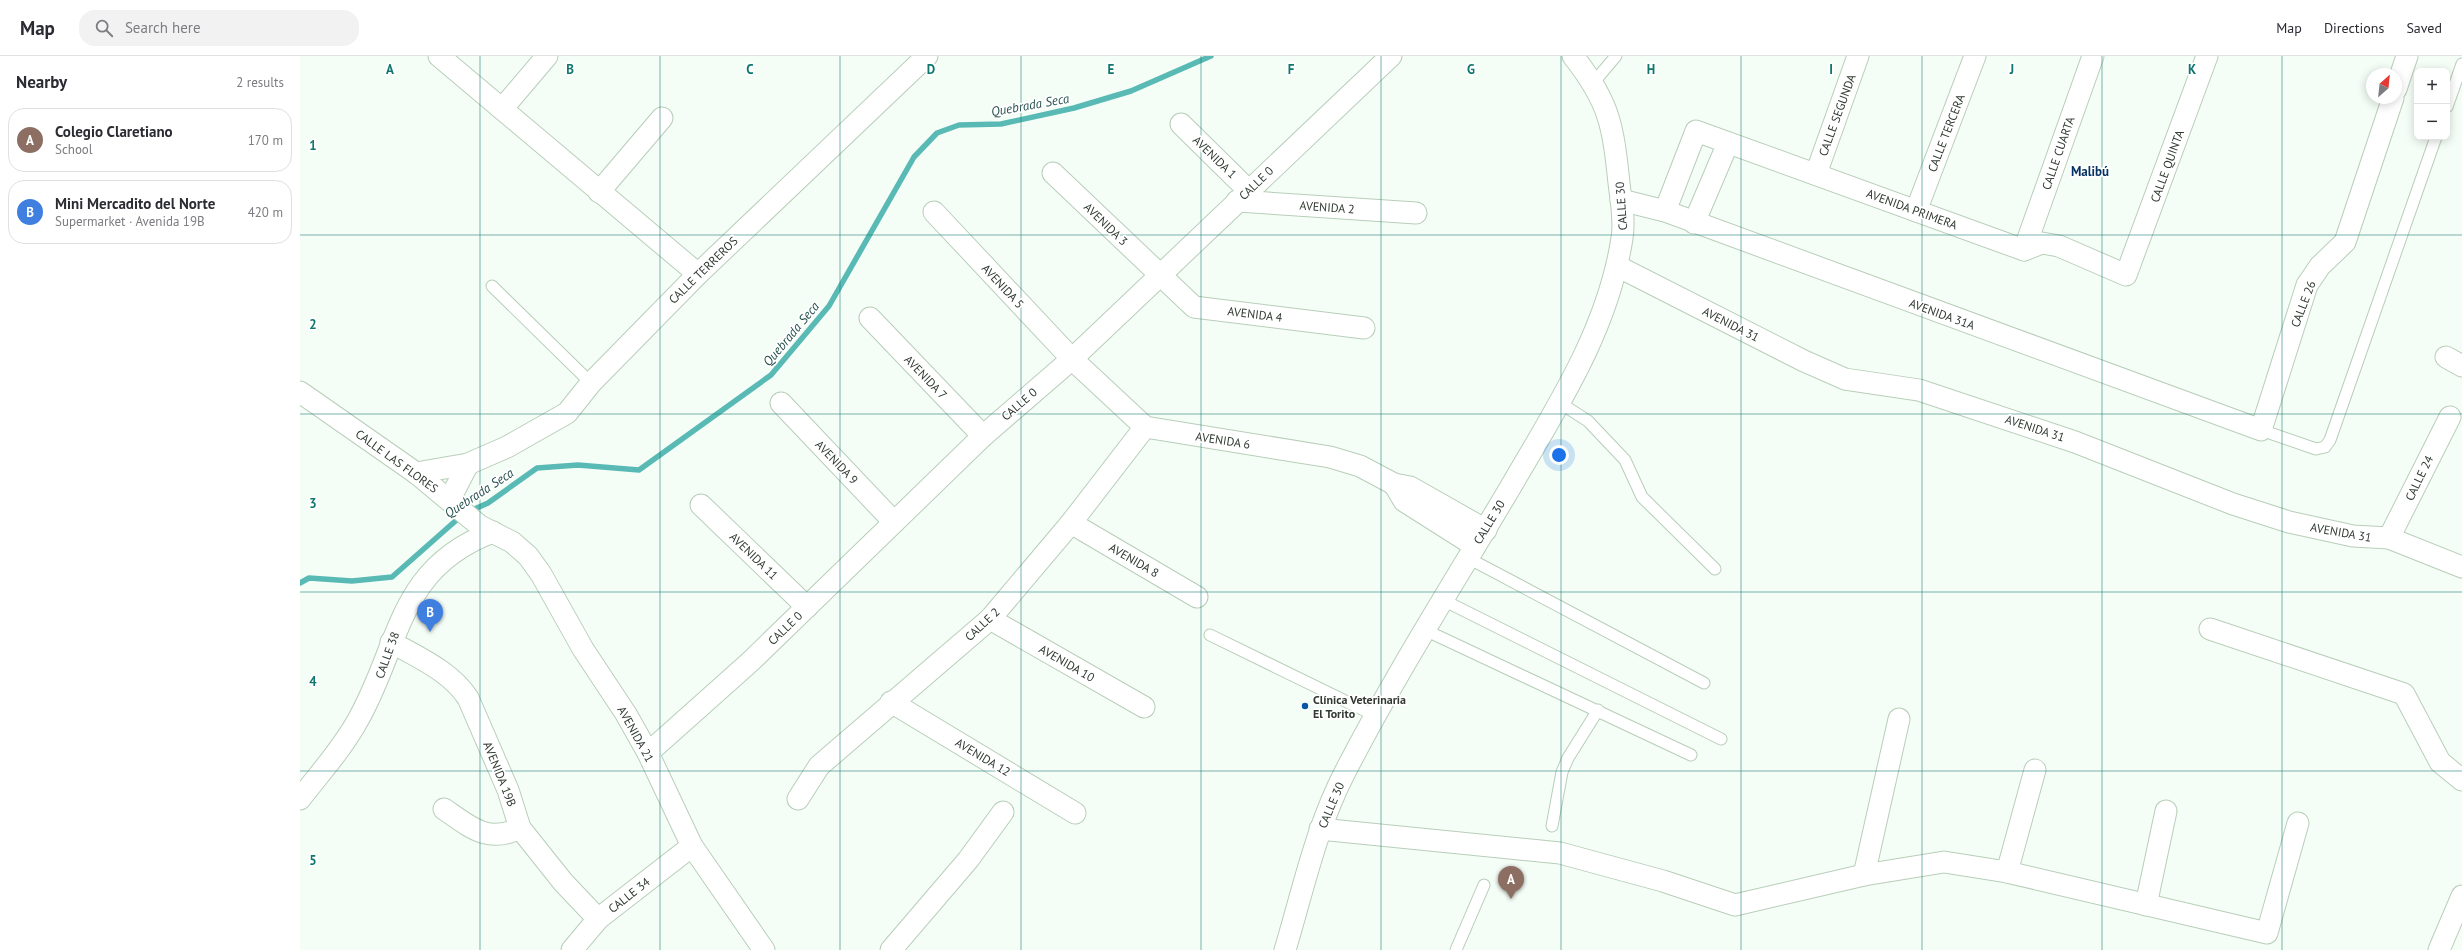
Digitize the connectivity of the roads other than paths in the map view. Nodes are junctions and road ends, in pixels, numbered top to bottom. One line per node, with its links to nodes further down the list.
1 (439, 56): 17 (street)
2 (547, 56): 17 (street)
3 (927, 56): 34 (street, CALLE TERREROS)
4 (1391, 56): 25 (street, CALLE 0)
5 (1573, 56): 14 (street, CALLE 30)
6 (1616, 56): 14 (lane)
7 (1858, 56): 23 (street, CALLE SEGUNDA)
8 (1975, 56): 28 (street, CALLE TERCERA)
9 (2093, 56): 32 (street, CALLE CUARTA)
10 (2207, 56): 32 (street, CALLE QUINTA)
11 (2407, 56): 13 (street)
12 (2462, 64): 16 (lane)
13 (2402, 71)
14 (1594, 82): 26 (street, CALLE 30)
15 (2391, 104): 46 (street, CALLE 26)
16 (2448, 104)
17 (502, 109): 24 (street)
18 (662, 118): 24 (street)
19 (1181, 124): 25 (street, AVENIDA 1)
20 (2435, 140): 46 (lane)
21 (1728, 143): 23 (street, AVENIDA PRIMERA); 27 (street, AVENIDA PRIMERA); 31 (street)
22 (1053, 173): 35 (street, AVENIDA 3)
23 (1816, 174): 28 (street, AVENIDA PRIMERA)
24 (599, 192): 34 (street)
25 (1243, 195): 30 (street, AVENIDA 2); 35 (street, CALLE 0)
26 (1621, 200): 27 (street, AVENIDA 31A); 33 (street, CALLE 30)
27 (1665, 211): 31 (street, AVENIDA 31A)
28 (1916, 211): 32 (street, AVENIDA PRIMERA)
29 (934, 212): 39 (street, AVENIDA 5)
30 (1416, 213)
31 (1694, 222): 46 (street, AVENIDA 31A)
32 (2024, 250)
33 (1617, 266): 43 (street, CALLE 30); 55 (street, AVENIDA 31)
34 (698, 274): 40 (street, CALLE TERREROS)
35 (1158, 275): 38 (street, AVENIDA 4); 39 (street, CALLE 0)
36 (492, 286): 40 (lane)
37 (870, 318): 47 (street, AVENIDA 7)
38 (1364, 328)
39 (1072, 359): 45 (street); 47 (street, CALLE 0)
40 (591, 383): 48 (street, CALLE TERREROS)
41 (300, 392): 49 (street, CALLE LAS FLORES)
42 (781, 403): 52 (street, AVENIDA 9)
43 (1560, 403): 56 (street, CALLE 30); 58 (lane)
44 (2450, 417): 55 (street, CALLE 24)
45 (1145, 427): 53 (street, CALLE 2); 56 (street, AVENIDA 6)
46 (2261, 430)
47 (983, 436): 52 (street, CALLE 0)
48 (468, 464): 49 (street, CALLE TERREROS); 50 (street)
49 (416, 473): 50 (street, CALLE LAS FLORES)
50 (455, 503): 54 (street, CALLE LAS FLORES)
51 (701, 505): 61 (street, AVENIDA 11)
52 (894, 522): 61 (street, CALLE 0)
53 (1072, 523): 59 (street, AVENIDA 8); 62 (street, CALLE 2)
54 (486, 529): 66 (street, CALLE 38); 74 (street, AVENIDA 21)
55 (2389, 538): 57 (street, AVENIDA 31)
56 (1476, 544): 60 (street, CALLE 30); 67 (lane)
57 (2462, 567)
58 (1715, 569)
59 (1197, 597)
60 (1443, 600): 64 (street, CALLE 30); 73 (lane)
61 (807, 607): 74 (street, CALLE 0)
62 (990, 619): 68 (street, CALLE 2); 69 (street, AVENIDA 10)
63 (2210, 629): 77 (street)
64 (1425, 630): 70 (lane); 71 (street, CALLE 30)
65 (1210, 635): 71 (lane)
66 (391, 642): 78 (street, CALLE 38); 86 (street, AVENIDA 19B)
67 (1704, 683)
68 (891, 702): 79 (street, CALLE 2); 83 (street, AVENIDA 12)
69 (1144, 707)
70 (1598, 710): 75 (lane); 85 (lane)
71 (1376, 716): 87 (street, CALLE 30)
72 (1899, 718): 90 (street)
73 (1720, 739)
74 (648, 753): 88 (street, AVENIDA 21)
75 (1691, 755)
76 (2035, 770): 89 (street)
77 (2462, 780)
78 (300, 799)
79 (798, 799)
80 (444, 809): 86 (street)
81 (2166, 811): 93 (street)
82 (1003, 812): 97 (street)
83 (1075, 813)
84 (2298, 823): 93 (street)
85 (1552, 826)
86 (520, 828): 94 (street, AVENIDA 19B)
87 (1320, 829): 90 (street); 98 (street, CALLE 30)
88 (692, 846): 94 (street, CALLE 34); 96 (street, AVENIDA 21)
89 (2007, 872): 90 (street); 93 (street)
90 (1864, 875)
91 (1484, 885): 99 (lane)
92 (2462, 896): 100 (street)
93 (2146, 905)
94 (598, 919): 95 (street, CALLE 34)
95 (572, 950)
96 (764, 950)
97 (891, 950)
98 (1285, 950)
99 (1456, 950)
100 (2439, 950)

